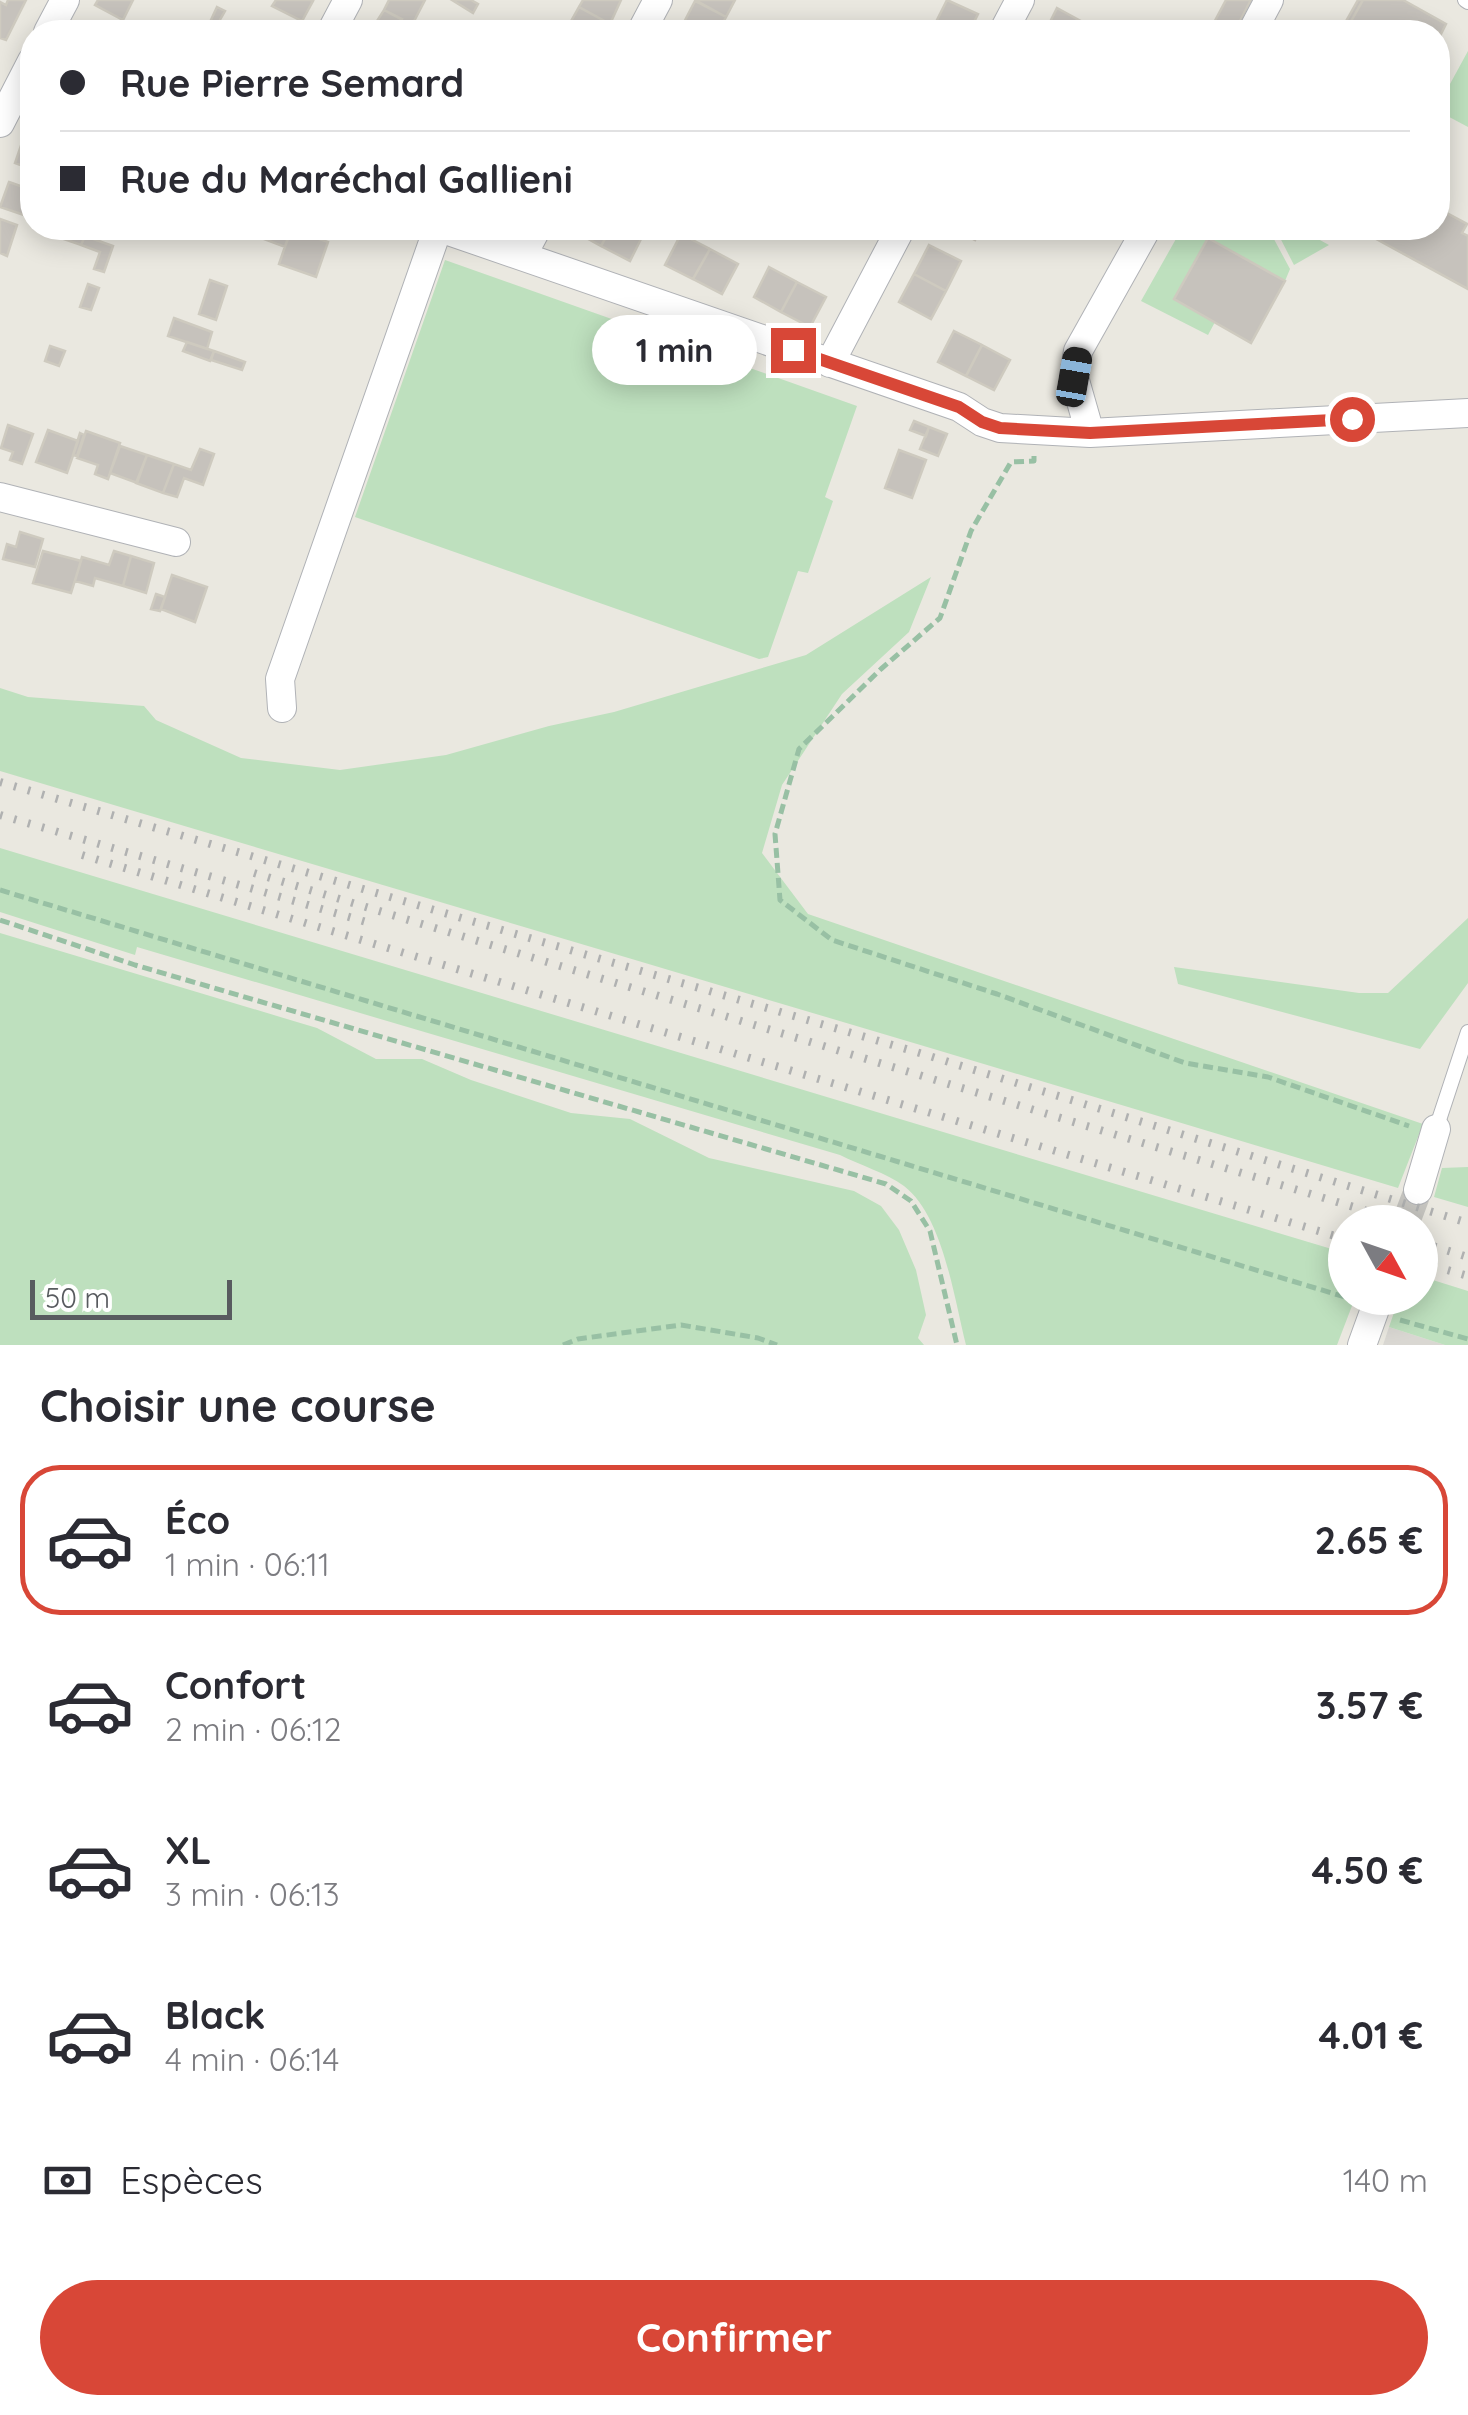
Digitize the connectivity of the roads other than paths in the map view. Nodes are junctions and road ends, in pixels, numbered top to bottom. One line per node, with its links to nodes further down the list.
1 (20, 79): 2 (street)
2 (0, 123)
3 (435, 240): 14 (street)
4 (475, 240): 8 (street)
5 (531, 240): 8 (street)
6 (895, 240): 9 (street)
7 (1140, 240): 11 (street)
8 (522, 256): 9 (street)
9 (830, 363): 11 (street)
10 (1468, 412): 11 (street)
11 (1090, 433)
12 (0, 497): 13 (street)
13 (176, 542)
14 (282, 708)
15 (1468, 1032): 16 (lane)
16 (1426, 1133): 17 (street)
17 (1418, 1190)
18 (1372, 1315): 19 (street)
19 (1362, 1345)

